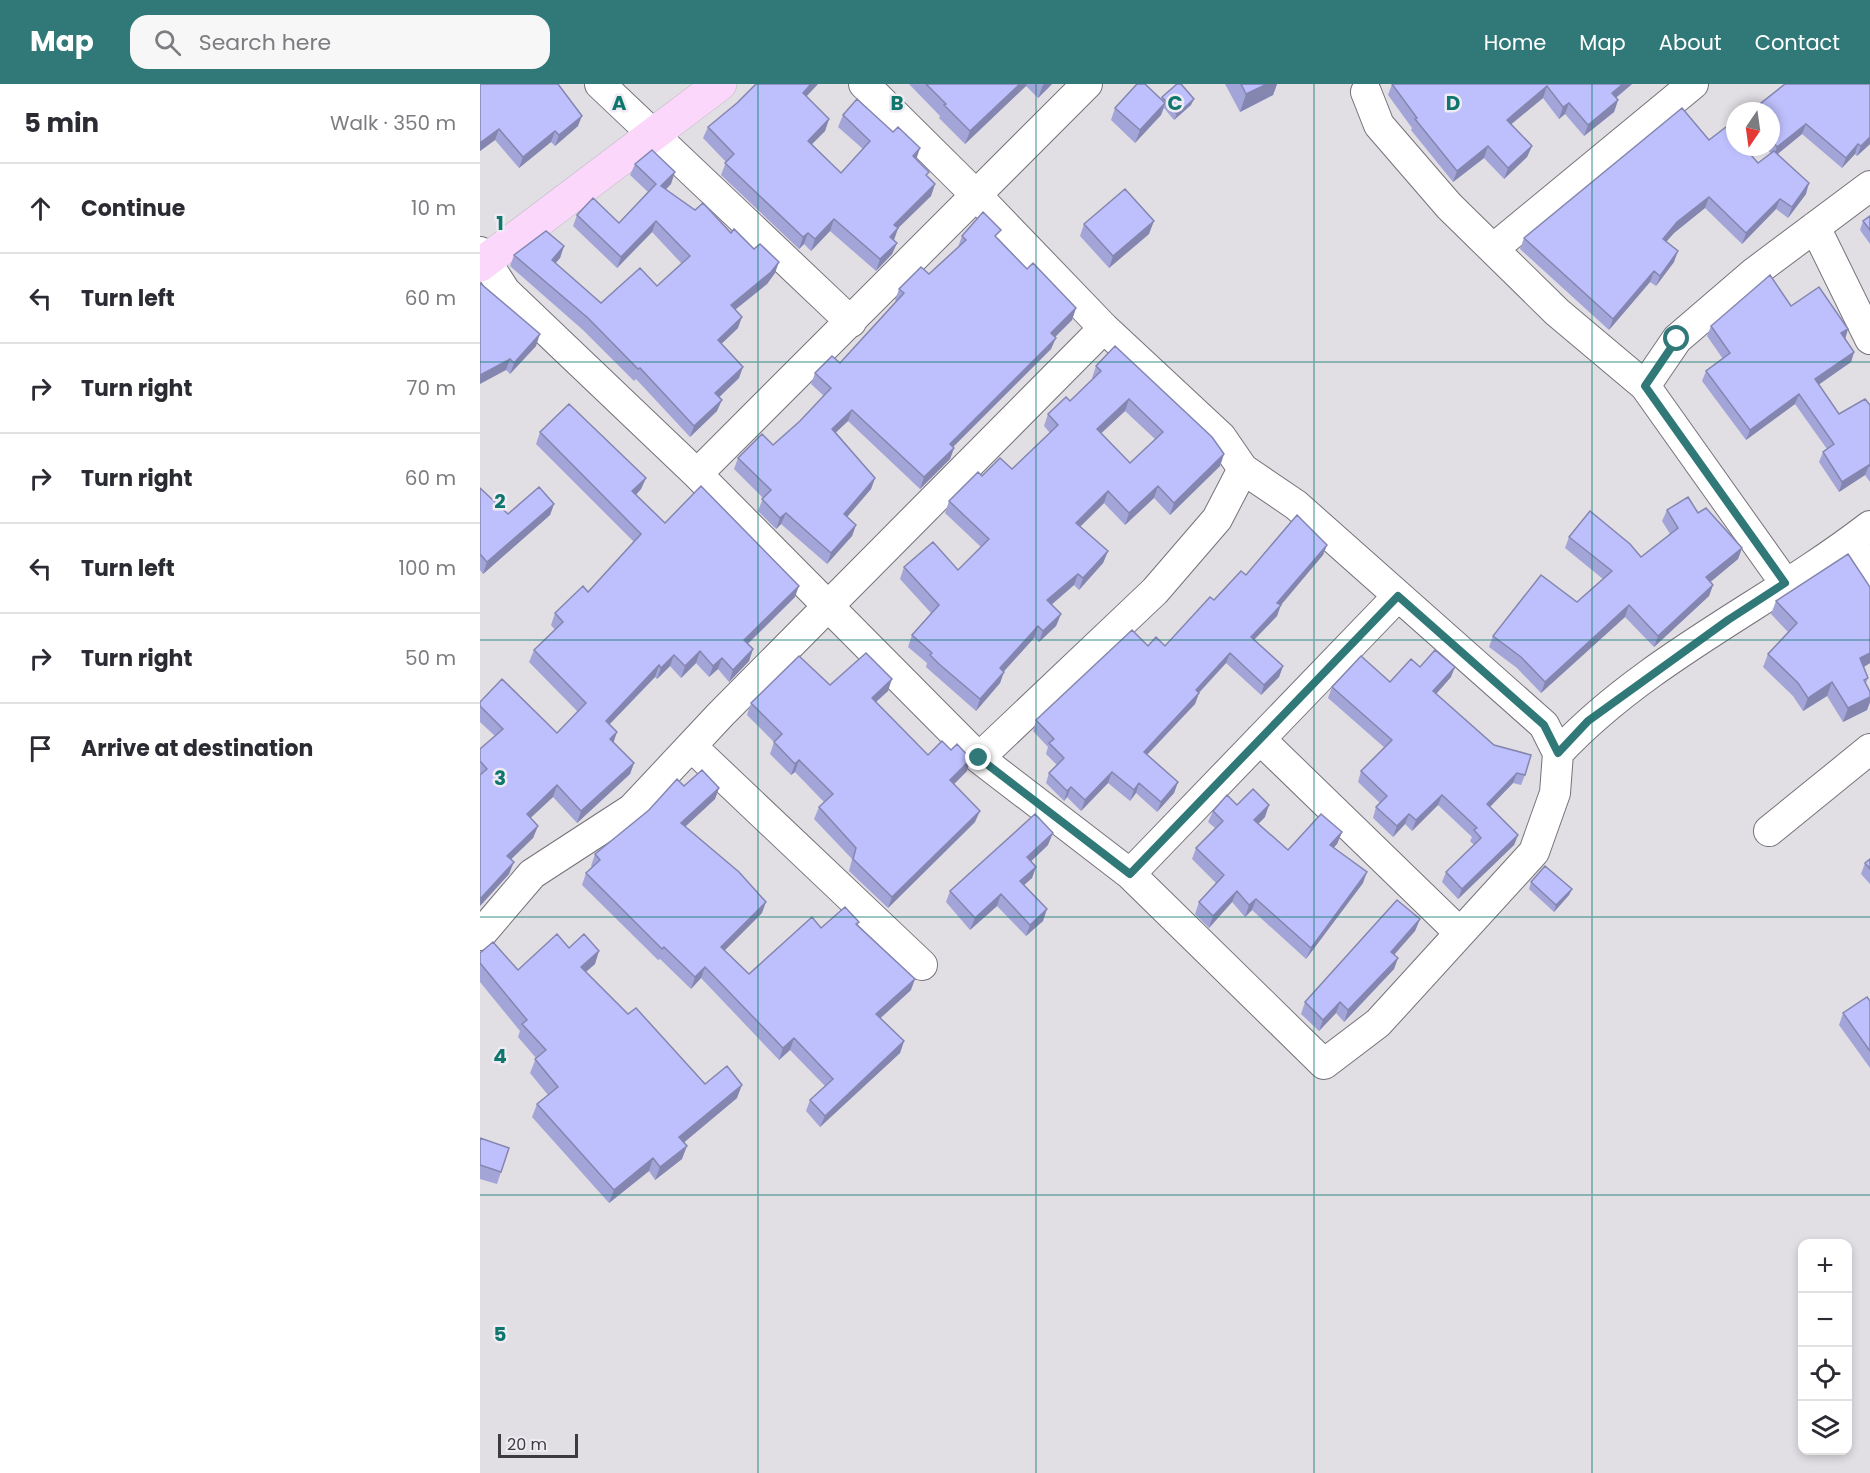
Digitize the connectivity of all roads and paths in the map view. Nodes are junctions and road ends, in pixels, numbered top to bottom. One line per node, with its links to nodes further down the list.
1 (600, 84): 7 (street)
2 (720, 84): 7 (main road)
3 (864, 84): 9 (street)
4 (1087, 84): 9 (street)
5 (1693, 84): 11 (street)
6 (1368, 87): 11 (street)
7 (652, 135): 12 (main road); 13 (street)
8 (1870, 186): 10 (street)
9 (977, 196): 13 (street); 14 (street)
10 (1815, 227): 15 (street); 16 (street)
11 (1493, 249): 16 (street)
12 (482, 259): 18 (street)
13 (851, 322): 18 (street)
14 (1104, 328): 17 (street); 23 (street)
15 (1870, 339)
16 (1645, 386): 21 (street)
17 (1243, 469): 22 (street); 28 (street)
18 (697, 474): 23 (street)
19 (1861, 533): 20 (street); 21 (street)
20 (1870, 572)
21 (1785, 583): 27 (street)
22 (1398, 596): 24 (street); 27 (street)
23 (828, 608): 25 (street); 28 (street)
24 (1260, 739): 30 (street); 31 (street)
25 (691, 746): 32 (street); 33 (street)
26 (1870, 749): 29 (street)
27 (1558, 753): 31 (street)
28 (979, 758): 30 (street)
29 (1769, 831)
30 (1130, 874): 31 (street)
31 (1460, 933)
32 (480, 935)
33 (922, 964)

